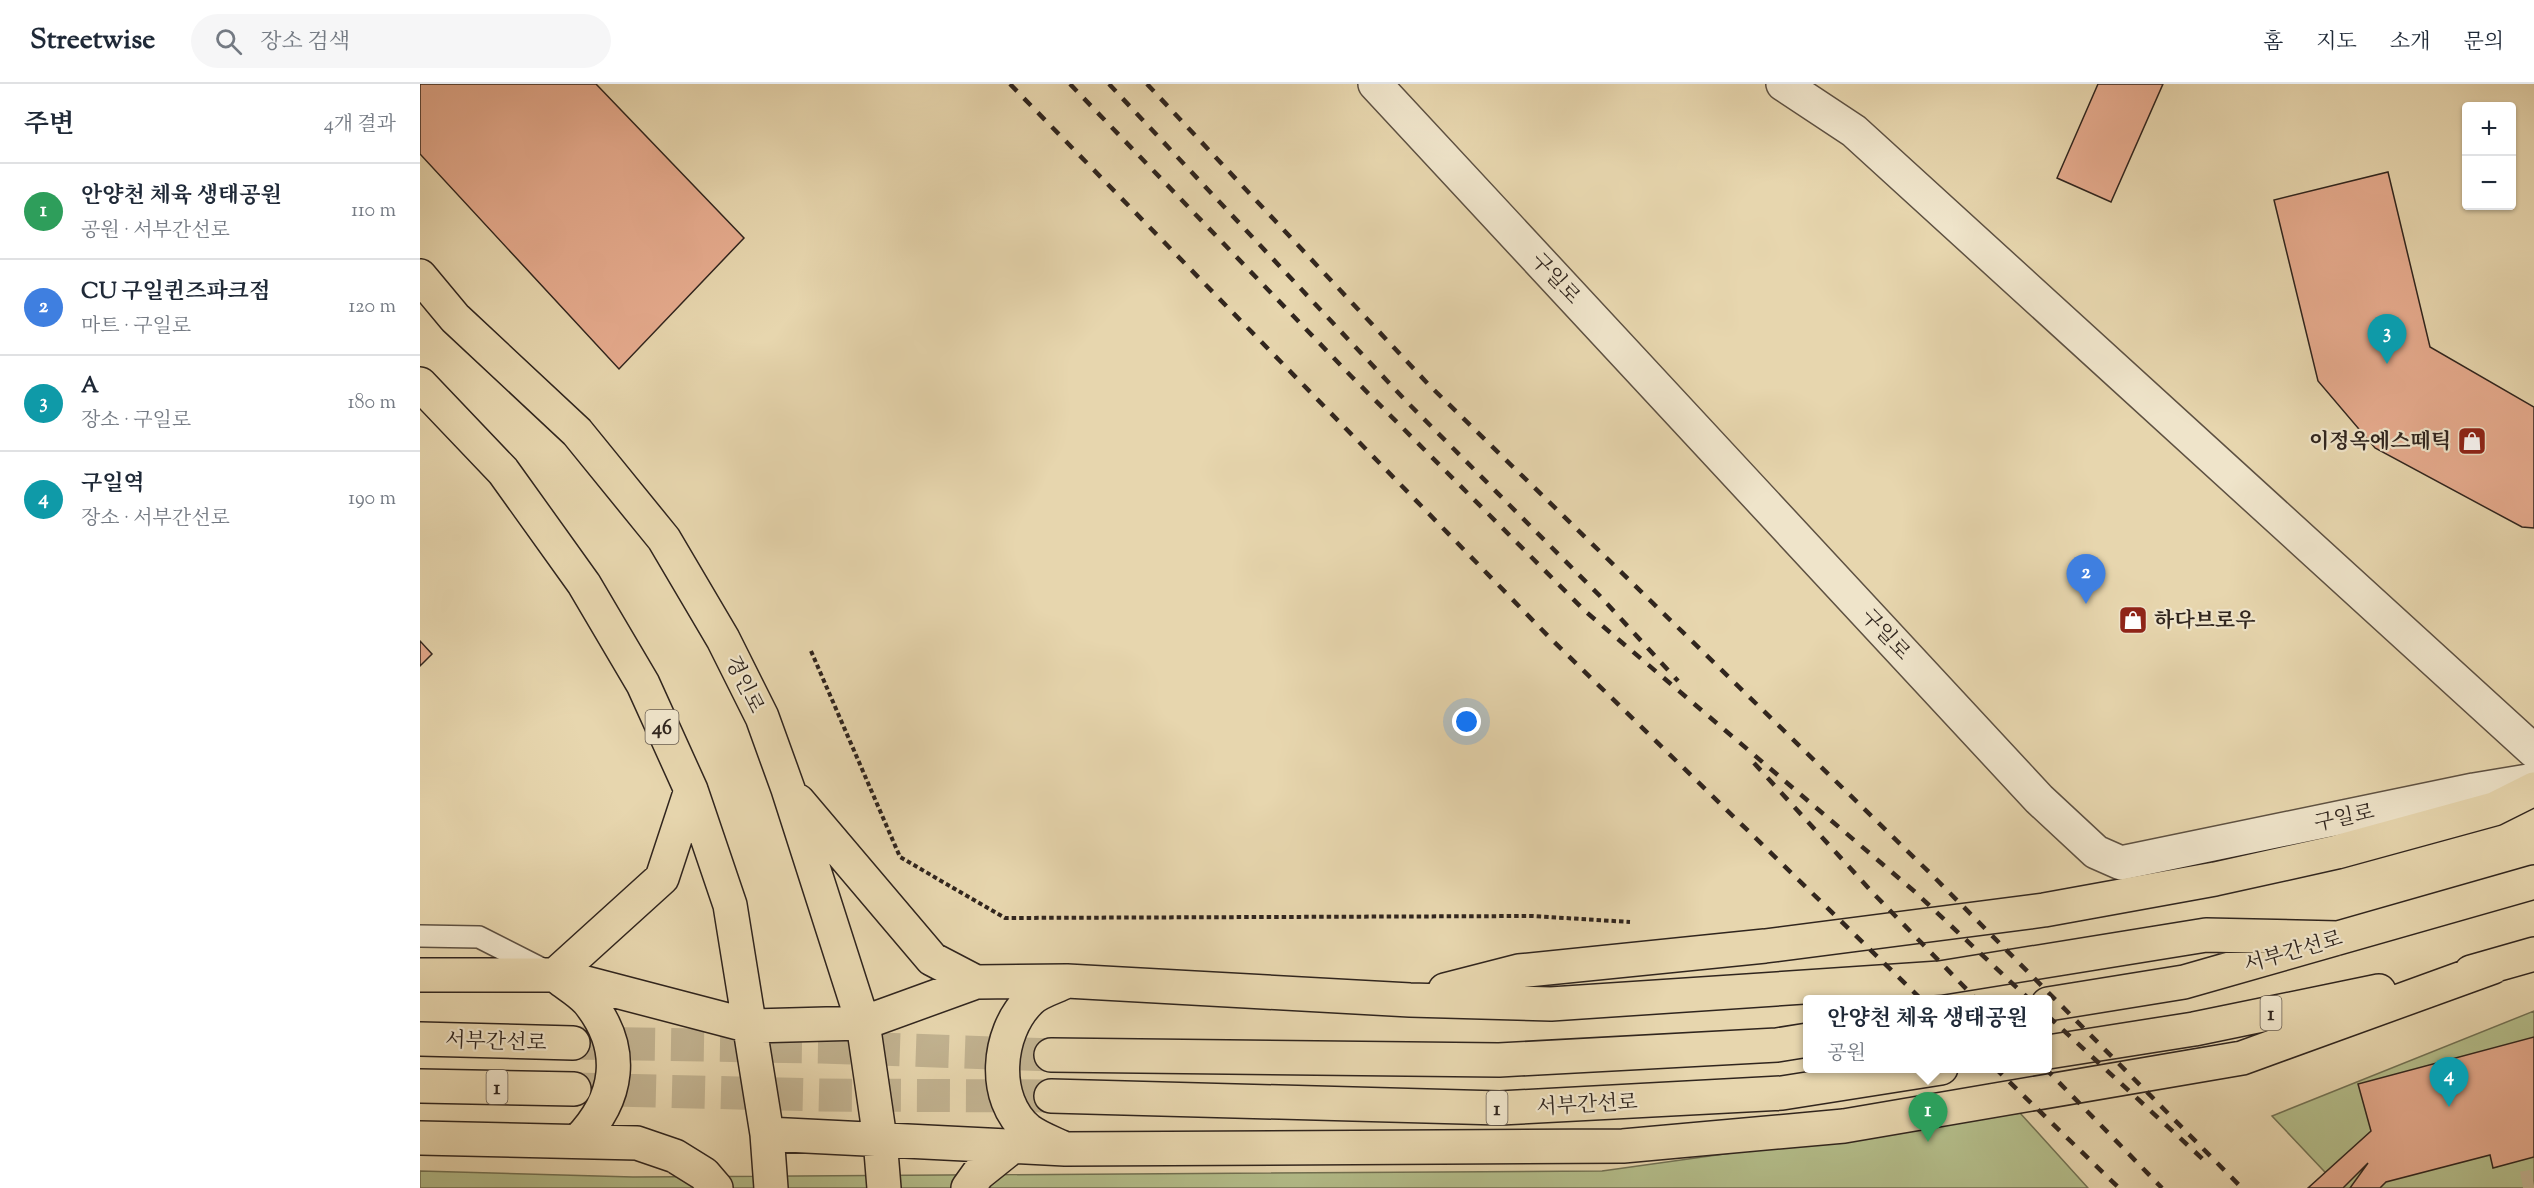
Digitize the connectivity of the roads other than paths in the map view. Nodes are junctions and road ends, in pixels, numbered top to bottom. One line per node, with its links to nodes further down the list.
1 (1375, 84): 8 (street, 구일로)
2 (1783, 84): 7 (street)
3 (420, 276): 5 (main road, 경인로)
4 (420, 289): 5 (lane)
5 (455, 318): 9 (main road, 경인로)
6 (420, 384): 11 (main road, 46)
7 (2534, 751)
8 (2534, 780)
9 (788, 789): 19 (main road); 23 (main road, 경인로)
10 (2534, 789): 21 (main road)
11 (691, 790): 18 (main road); 24 (main road, 46)
12 (2534, 882): 14 (main road, 서부간선로)
13 (420, 936): 18 (lane)
14 (2338, 938): 21 (main road); 22 (main road, 서부간선로)
15 (2534, 954): 16 (main road, 1)
16 (2493, 967): 28 (main road, 1); 39 (main road)
17 (420, 975): 18 (main road)
18 (555, 975): 24 (main road); 37 (main road)
19 (976, 981): 20 (main road); 23 (main road)
20 (1067, 981): 21 (main road); 39 (main road)
21 (1410, 1000)
22 (2052, 1003)
23 (862, 1023): 24 (main road); 36 (main road, 경인로)
24 (750, 1026): 34 (main road, 46)
25 (420, 1039): 27 (main road, 서부간선로 / 1)
26 (1803, 1041): 29 (main road, 1)
27 (573, 1043)
28 (2052, 1051)
29 (1051, 1055)
30 (1909, 1073): 33 (main road, 서부간선로 / 1)
31 (420, 1086): 32 (main road, 1)
32 (574, 1089)
33 (1051, 1096)
34 (767, 1134): 36 (main road); 41 (main road, 46)
35 (420, 1138): 37 (main road)
36 (880, 1139): 38 (main road); 42 (main road, 경인로)
37 (578, 1141): 40 (main road)
38 (1012, 1146): 39 (main road); 43 (main road)
39 (1065, 1149)
40 (716, 1188)
41 (771, 1188)
42 (884, 1188)
43 (968, 1188)

